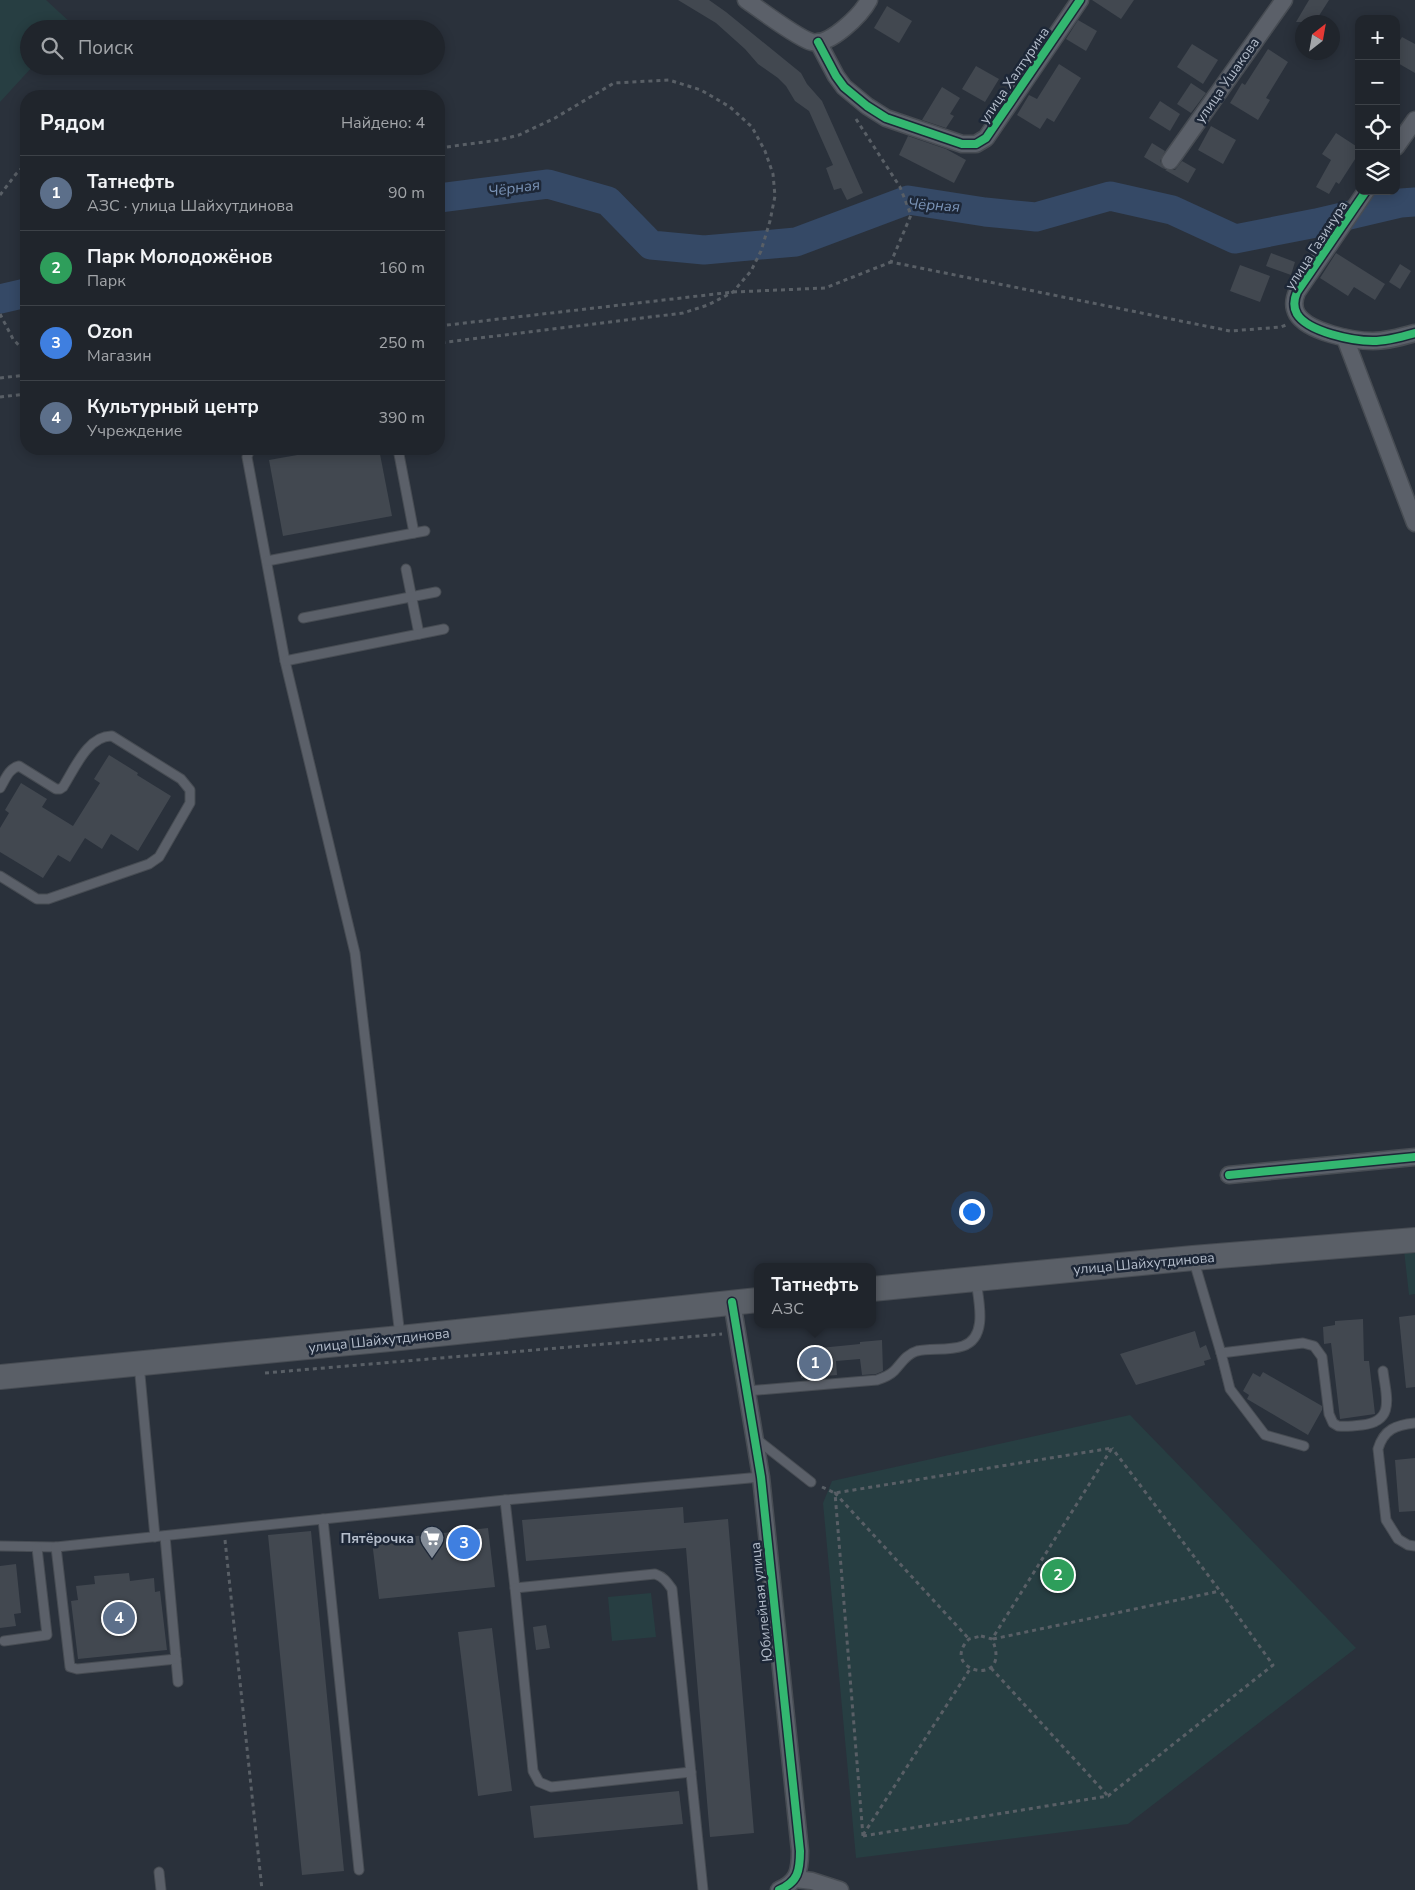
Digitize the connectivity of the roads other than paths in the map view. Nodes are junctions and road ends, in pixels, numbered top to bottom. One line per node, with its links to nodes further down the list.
1 (746, 0): 5 (street)
2 (869, 0): 5 (street)
3 (1080, 0): 5 (street, улица Халтурина)
4 (1284, 0): 8 (street, улица Ушакова)
5 (811, 40)
6 (1415, 120): 7 (street)
7 (1400, 141)
8 (1170, 161)
9 (1363, 195): 11 (street, улица Газинура)
10 (1415, 333): 11 (street)
11 (1345, 338): 14 (street)
12 (248, 455): 17 (lane)
13 (399, 455): 16 (lane)
14 (1415, 523)
15 (425, 531): 16 (lane)
16 (414, 533): 17 (lane)
17 (266, 561): 24 (lane)
18 (406, 569): 20 (lane)
19 (436, 592): 20 (lane)
20 (411, 597): 21 (lane); 23 (lane)
21 (303, 618)
22 (444, 629): 23 (lane)
23 (419, 634): 24 (lane)
24 (285, 661): 35 (lane)
25 (0, 788): 26 (lane)
26 (0, 876)
27 (1415, 1157): 28 (street)
28 (1229, 1175)
29 (1415, 1240): 30 (main road, улица Шайхутдинова)
30 (1193, 1258): 31 (main road, улица Шайхутдинова); 36 (lane)
31 (976, 1279): 32 (main road, улица Шайхутдинова); 40 (lane)
32 (876, 1289)
33 (754, 1300): 34 (main road, улица Шайхутдинова)
34 (732, 1302): 35 (main road, улица Шайхутдинова); 40 (street, Юбилейная улица)
35 (400, 1338): 37 (main road, улица Шайхутдинова)
36 (1222, 1353): 38 (lane); 43 (lane)
37 (139, 1364): 39 (main road, улица Шайхутдинова); 49 (lane)
38 (1383, 1371)
39 (0, 1377)
40 (747, 1391): 42 (street, Юбилейная улица)
41 (1415, 1423): 51 (lane)
42 (755, 1438): 44 (street, Юбилейная улица); 45 (lane)
43 (1304, 1446)
44 (761, 1478): 46 (lane); 61 (street, Юбилейная улица)
45 (811, 1482)
46 (505, 1500): 47 (lane); 54 (lane)
47 (323, 1519): 48 (lane); 59 (lane)
48 (165, 1536): 49 (lane); 56 (lane)
49 (154, 1537): 52 (lane)
50 (0, 1546): 53 (lane)
51 (1415, 1546)
52 (56, 1547): 53 (lane); 56 (lane)
53 (37, 1548): 55 (lane)
54 (516, 1588): 58 (lane); 58 (lane)
55 (4, 1641)
56 (176, 1658): 57 (lane)
57 (178, 1682)
58 (691, 1772): 63 (lane)
59 (359, 1870)
60 (158, 1872): 62 (lane)
61 (800, 1884): 64 (street); 65 (street)
62 (161, 1890)
63 (703, 1890)
64 (778, 1890)
65 (840, 1890)

